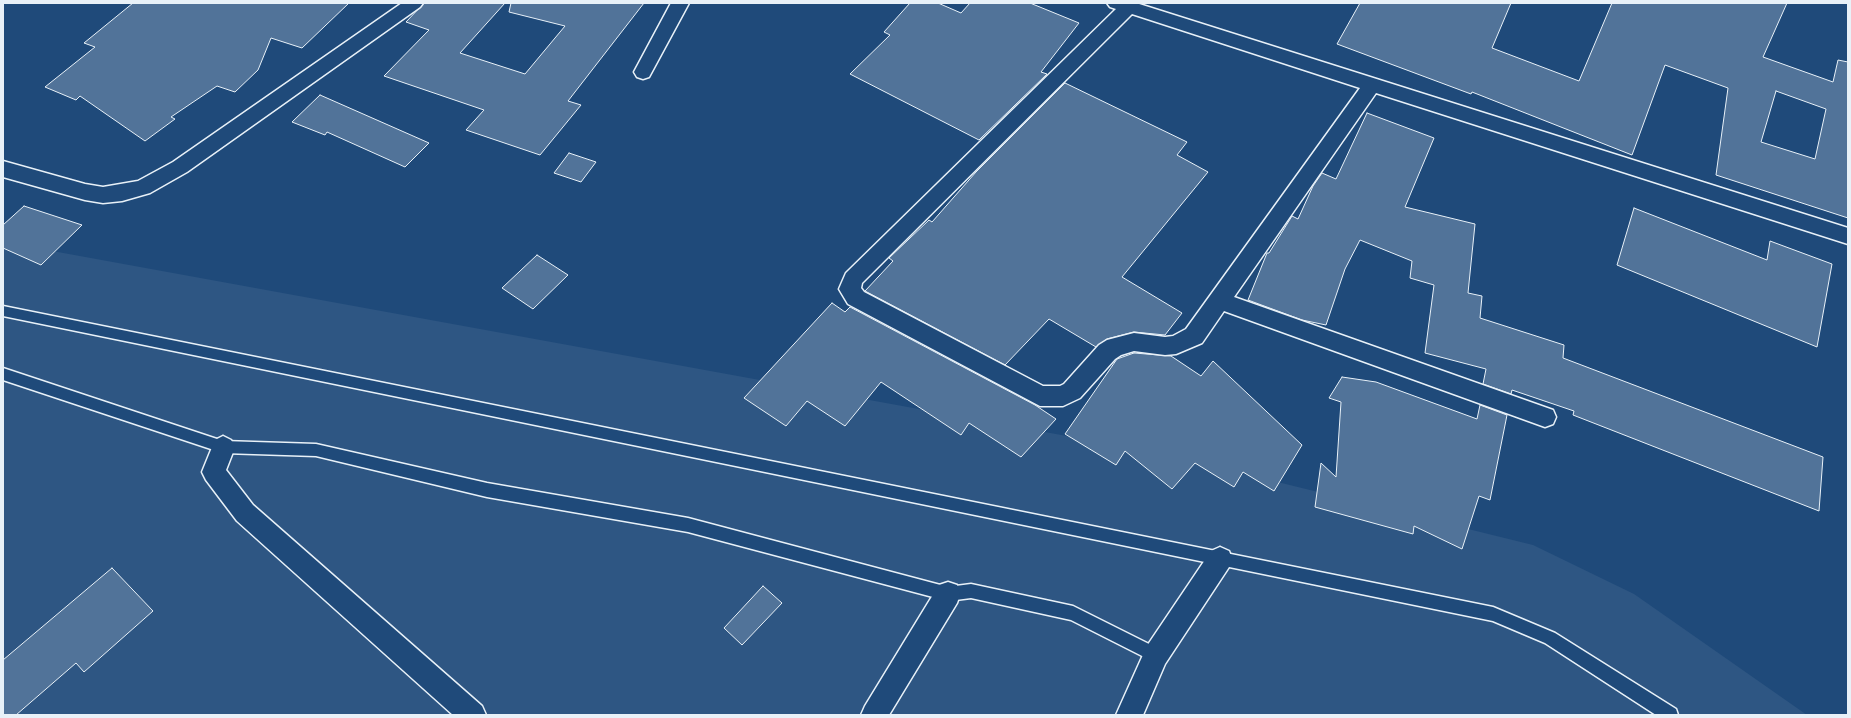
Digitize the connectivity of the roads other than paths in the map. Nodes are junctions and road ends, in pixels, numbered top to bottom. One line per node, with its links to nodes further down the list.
1 (414, 3): 6 (street)
2 (680, 3): 4 (street)
3 (1122, 5): 5 (street); 8 (street)
4 (643, 72)
5 (1372, 85): 7 (street); 8 (street)
6 (3, 168)
7 (1848, 236)
8 (1220, 301): 11 (street)
9 (3, 311): 13 (lane)
10 (3, 374): 12 (lane)
11 (1545, 417)
12 (223, 447): 14 (lane); 16 (street)
13 (1220, 559): 15 (street); 19 (lane)
14 (948, 594): 15 (lane); 17 (street)
15 (1156, 655): 18 (street)
16 (473, 715)
17 (874, 715)
18 (1129, 715)
19 (1670, 715)

